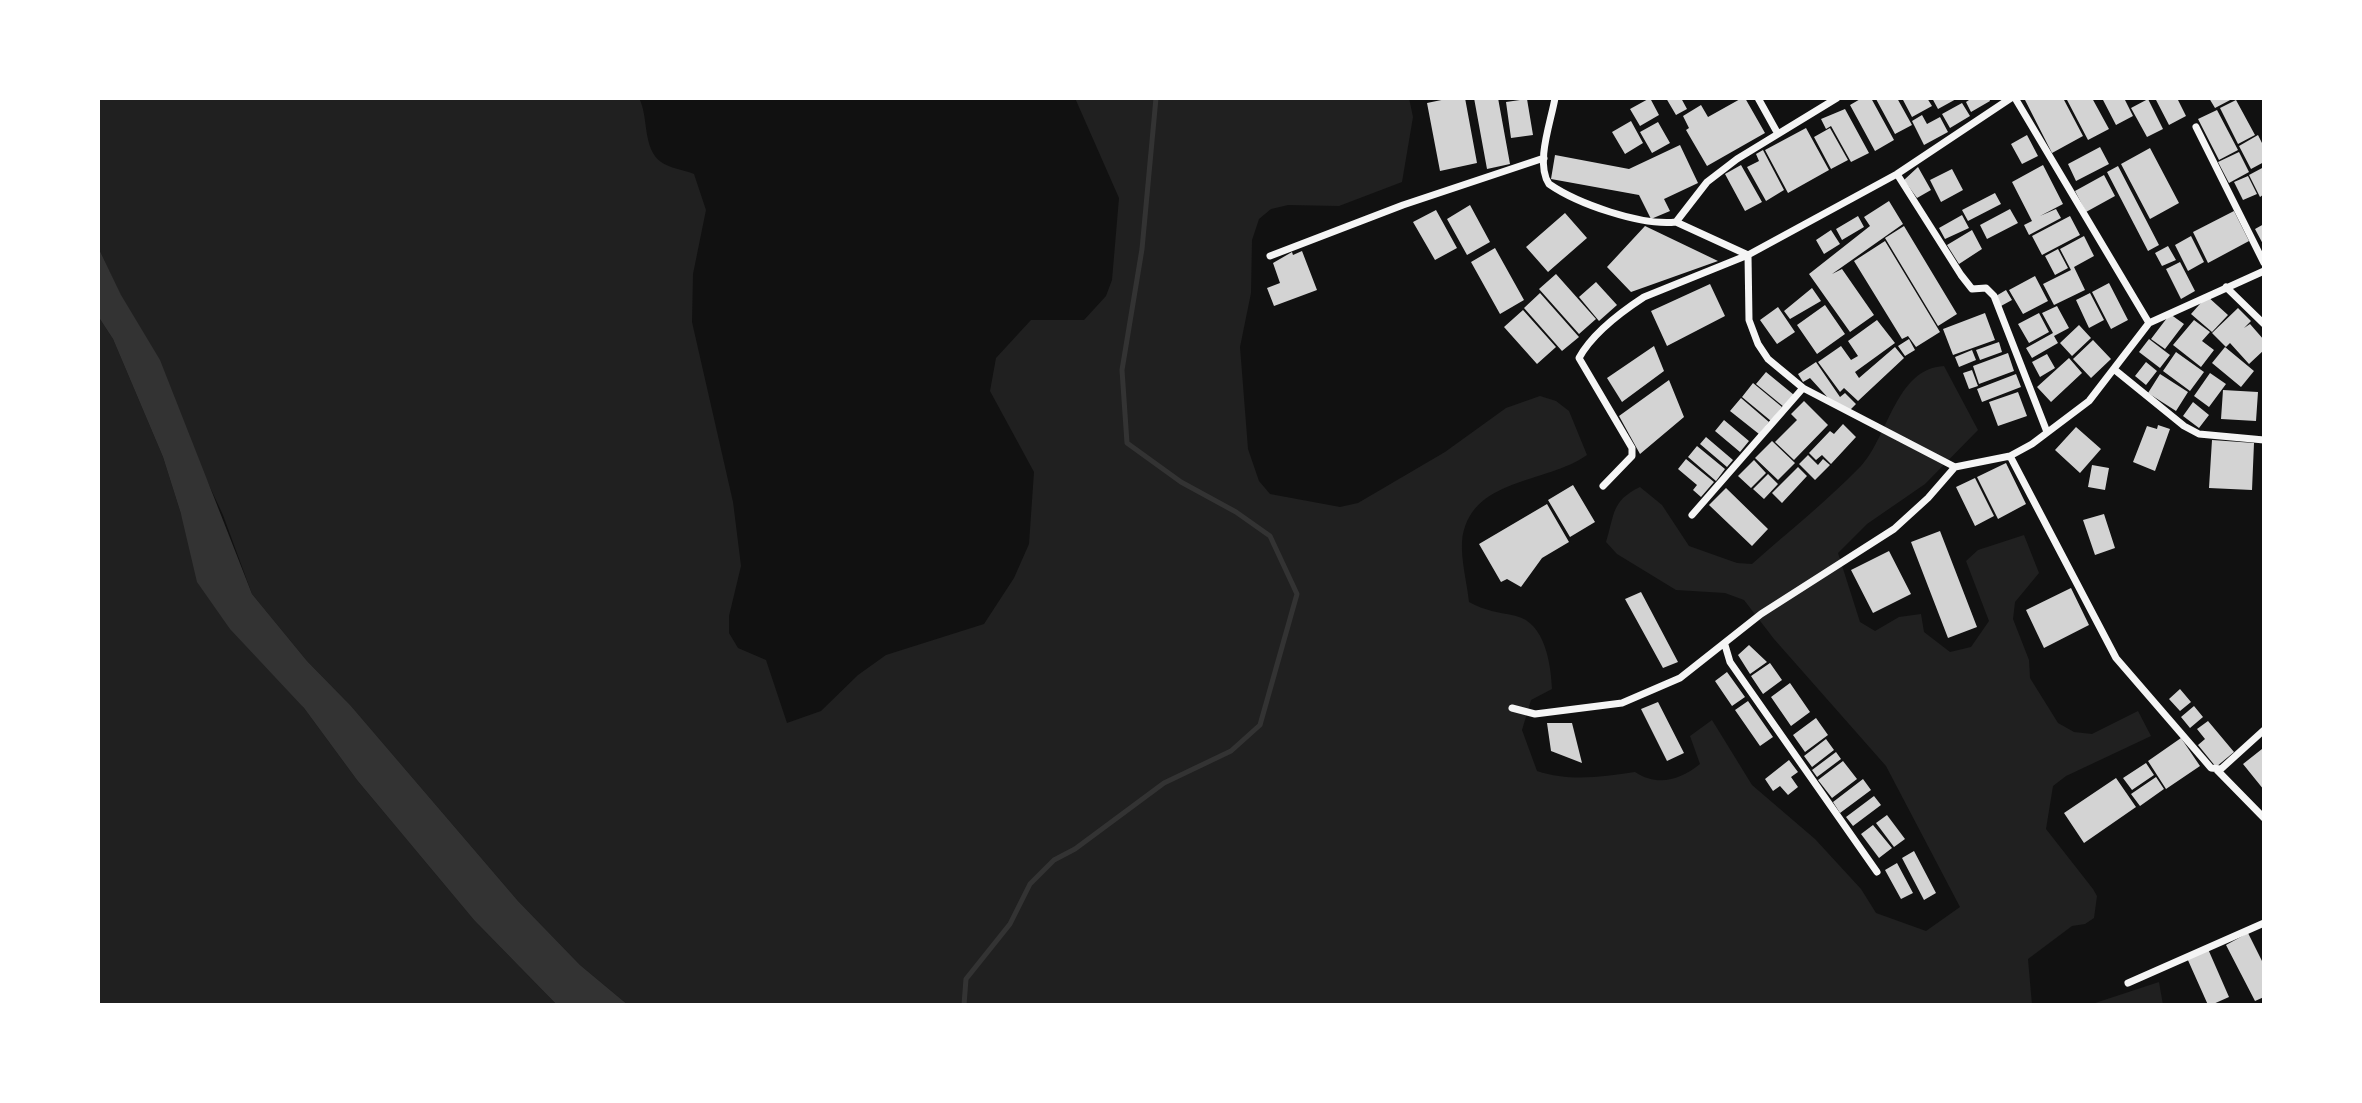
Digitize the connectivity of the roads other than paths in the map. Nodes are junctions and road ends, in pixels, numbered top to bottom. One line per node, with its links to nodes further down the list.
1 (1555, 98): 7 (street)
2 (1758, 98): 6 (street)
3 (1837, 98): 6 (street)
4 (2013, 98): 8 (street); 15 (street)
5 (2196, 127): 12 (street)
6 (1778, 134): 9 (street)
7 (1544, 159): 9 (street); 11 (street)
8 (1897, 174): 10 (street); 20 (street)
9 (1676, 222): 10 (street)
10 (1748, 255): 18 (street); 24 (street)
11 (1270, 256)
12 (2264, 263)
13 (2264, 271): 14 (street)
14 (2226, 287): 15 (street); 16 (street)
15 (2149, 323): 17 (street)
16 (2264, 324)
17 (2115, 370): 20 (street); 21 (street)
18 (1803, 388): 23 (street); 25 (street)
19 (2264, 429): 21 (street)
20 (2048, 432): 22 (street)
21 (2263, 440)
22 (2010, 456): 23 (street); 29 (street)
23 (1955, 467): 26 (street)
24 (1602, 486)
25 (1692, 515)
26 (1725, 645): 27 (street); 31 (street)
27 (1512, 709)
28 (2264, 730): 29 (street)
29 (2217, 770): 30 (street)
30 (2264, 818)
31 (1877, 872)
32 (2264, 923): 33 (street)
33 (2128, 983)

